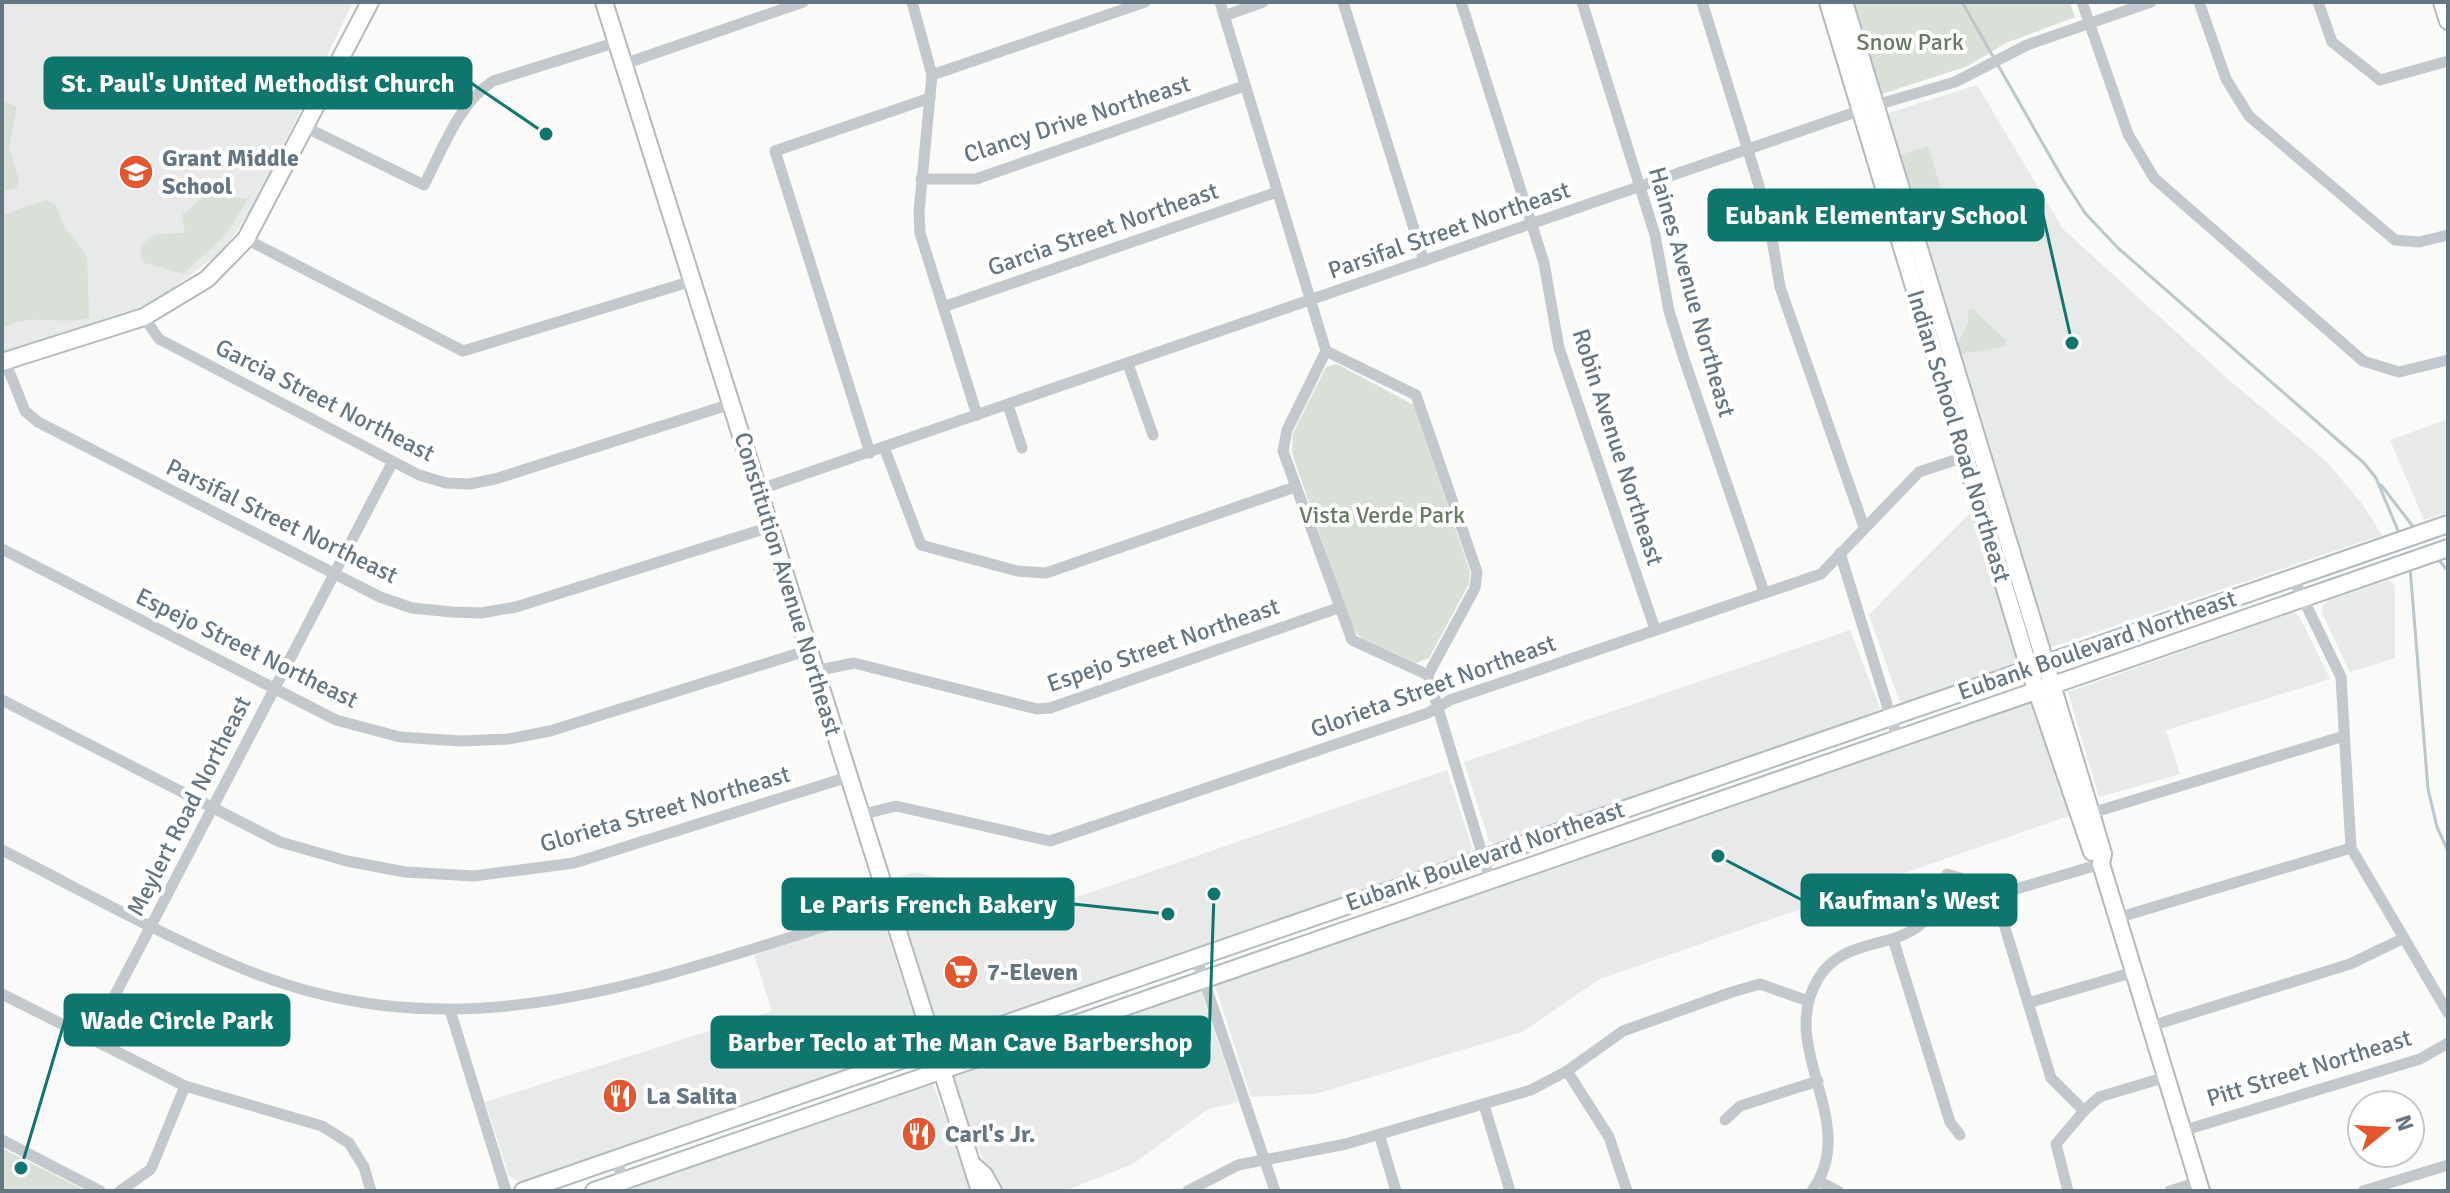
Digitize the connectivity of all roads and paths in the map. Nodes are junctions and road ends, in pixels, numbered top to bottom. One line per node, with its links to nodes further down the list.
1 (370, 2): 29 (main road)
2 (604, 2): 22 (main road, Constitution Avenue Northeast)
3 (803, 2): 24 (street)
4 (912, 2): 25 (street)
5 (1145, 2): 25 (street)
6 (1220, 2): 19 (street)
7 (1263, 2): 19 (street)
8 (1343, 2): 37 (street)
9 (1461, 2): 34 (street, Robin Avenue Northeast)
10 (1582, 2): 32 (street, Haines Avenue Northeast)
11 (1702, 2): 30 (street)
12 (1828, 2): 28 (main road, Indian School Road Northeast)
13 (1844, 2): 28 (main road, Indian School Road Northeast)
14 (2082, 2): 21 (street)
15 (2151, 2): 21 (street, Parsifal Street Northeast)
16 (2199, 2): 35 (street)
17 (2318, 2): 23 (street)
18 (2442, 2): 20 (main road)
19 (1224, 16): 26 (street)
20 (2448, 21)
21 (2090, 24): 28 (street, Parsifal Street Northeast); 43 (street)
22 (617, 42): 24 (main road, Constitution Avenue Northeast); 29 (street)
23 (2448, 61)
24 (624, 64): 38 (main road, Constitution Avenue Northeast)
25 (932, 75): 27 (street)
26 (1244, 86): 31 (street, Clancy Drive Northeast); 33 (street)
27 (930, 98): 31 (street); 52 (street)
28 (1868, 108): 30 (street, Parsifal Street Northeast); 53 (main road, Indian School Road Northeast)
29 (305, 127): 36 (main road)
30 (1747, 150): 32 (street, Parsifal Street Northeast); 59 (street)
31 (921, 179): 40 (street)
32 (1640, 187): 34 (street, Parsifal Street Northeast); 65 (street, Haines Avenue Northeast)
33 (1277, 192): 39 (street); 40 (street, Garcia Street Northeast)
34 (1531, 225): 37 (street, Parsifal Street Northeast); 69 (street, Robin Avenue Northeast)
35 (2448, 235)
36 (246, 239): 38 (street); 41 (main road)
37 (1424, 261): 39 (street, Parsifal Street Northeast)
38 (692, 281): 46 (main road, Constitution Avenue Northeast)
39 (1311, 301): 42 (street); 45 (street, Parsifal Street Northeast)
40 (943, 307): 48 (street)
41 (144, 317): 44 (main road); 54 (street, Garcia Street Northeast)
42 (1326, 351): 55 (street); 74 (street)
43 (2448, 360)
44 (4, 361): 63 (street, Parsifal Street Northeast)
45 (1128, 364): 47 (street, Parsifal Street Northeast); 49 (street)
46 (731, 404): 54 (street, Garcia Street Northeast); 56 (main road, Constitution Avenue Northeast)
47 (1008, 405): 48 (street, Parsifal Street Northeast); 51 (street)
48 (977, 415): 50 (street, Parsifal Street Northeast)
49 (1153, 435)
50 (884, 447): 52 (street, Parsifal Street Northeast); 55 (street)
51 (1022, 448)
52 (870, 453): 56 (street, Parsifal Street Northeast)
53 (1972, 454): 59 (street, Glorieta Street Northeast); 72 (main road, Indian School Road Northeast)
54 (392, 463): 63 (street, Meylert Road Northeast)
55 (1295, 487): 67 (street)
56 (758, 490): 58 (main road, Constitution Avenue Northeast)
57 (2448, 524): 64 (main road, Eubank Boulevard Northeast)
58 (770, 527): 63 (street, Parsifal Street Northeast); 71 (main road, Constitution Avenue Northeast)
59 (1864, 527): 62 (street, Glorieta Street Northeast)
60 (2447, 548): 66 (main road, Eubank Boulevard Northeast)
61 (2, 549): 76 (street, Espejo Street Northeast)
62 (1840, 553): 65 (street, Glorieta Street Northeast); 79 (street)
63 (333, 575): 76 (street, Meylert Road Northeast)
64 (2293, 578): 66 (street); 68 (main road, Eubank Boulevard Northeast)
65 (1764, 592): 69 (street, Glorieta Street Northeast)
66 (2302, 598): 70 (main road, Eubank Boulevard Northeast); 80 (street)
67 (1338, 608): 73 (street, Espejo Street Northeast); 74 (street)
68 (2182, 616): 70 (main road); 72 (main road, Eubank Boulevard Northeast)
69 (1655, 629): 78 (street, Glorieta Street Northeast)
70 (2188, 637): 75 (main road, Eubank Boulevard Northeast)
71 (809, 650): 73 (main road, Constitution Avenue Northeast); 76 (street, Espejo Street Northeast)
72 (2036, 665): 75 (main road, Indian School Road Northeast); 79 (main road, Eubank Boulevard Northeast)
73 (815, 671): 83 (main road, Constitution Avenue Northeast)
74 (1428, 675): 78 (street)
75 (2044, 686): 81 (main road, Eubank Boulevard Northeast); 87 (main road, Indian School Road Northeast)
76 (274, 689): 86 (street, Meylert Road Northeast)
77 (2, 700): 86 (street, Glorieta Street Northeast)
78 (1437, 706): 88 (street, Glorieta Street Northeast); 92 (street)
79 (1890, 717): 81 (street); 82 (main road, Eubank Boulevard Northeast)
80 (2344, 736): 87 (street); 90 (street)
81 (1897, 737): 84 (main road, Eubank Boulevard Northeast)
82 (1768, 758): 84 (main road); 85 (main road, Eubank Boulevard Northeast)
83 (848, 777): 86 (street, Glorieta Street Northeast); 88 (main road, Constitution Avenue Northeast)
84 (1775, 780): 89 (main road, Eubank Boulevard Northeast)
85 (1642, 802): 89 (main road); 92 (main road, Eubank Boulevard Northeast)
86 (211, 809): 99 (street, Meylert Road Northeast)
87 (2086, 814): 93 (main road, Indian School Road Northeast)
88 (860, 815): 96 (main road, Constitution Avenue Northeast)
89 (1650, 824): 94 (main road, Eubank Boulevard Northeast)
90 (2351, 848): 98 (street); 101 (street)
91 (2, 850): 99 (street)
92 (1483, 857): 94 (street); 97 (main road, Eubank Boulevard Northeast)
93 (2101, 864): 95 (street); 98 (main road, Indian School Road Northeast)
94 (1490, 880): 100 (main road, Eubank Boulevard Northeast)
95 (2006, 892): 102 (street); 109 (street)
96 (888, 907): 110 (street); 116 (main road, Constitution Avenue Northeast)
97 (1323, 913): 100 (main road); 103 (main road, Eubank Boulevard Northeast)
98 (2117, 918): 104 (main road, Indian School Road Northeast)
99 (152, 926): 110 (street); 114 (street, Meylert Road Northeast)
100 (1330, 935): 105 (main road, Eubank Boulevard Northeast)
101 (2404, 938): 111 (street); 113 (street)
102 (1893, 939): 108 (street); 129 (street)
103 (1196, 957): 105 (street); 107 (main road, Eubank Boulevard Northeast)
104 (2134, 972): 109 (street); 113 (main road, Indian School Road Northeast)
105 (1202, 978): 112 (main road, Eubank Boulevard Northeast); 131 (street)
106 (2, 994): 114 (street)
107 (1077, 998): 112 (main road); 116 (main road, Eubank Boulevard Northeast)
108 (1808, 1001): 118 (street); 120 (street)
109 (2028, 1003): 125 (street)
110 (450, 1010): 141 (street)
111 (2448, 1013)
112 (1084, 1019): 117 (main road, Eubank Boulevard Northeast)
113 (2151, 1026): 119 (main road, Indian School Road Northeast)
114 (91, 1041): 121 (street)
115 (2448, 1043): 127 (street, Pitt Street Northeast)
116 (934, 1047): 117 (main road, Constitution Avenue Northeast); 122 (main road, Eubank Boulevard Northeast)
117 (941, 1069): 124 (main road, Eubank Boulevard Northeast); 134 (main road, Constitution Avenue Northeast)
118 (1567, 1071): 123 (street); 150 (street)
119 (2166, 1077): 125 (street); 127 (main road, Indian School Road Northeast)
120 (1818, 1081): 126 (street); 136 (street)
121 (185, 1086): 139 (street); 140 (street)
122 (823, 1086): 124 (main road); 132 (main road, Eubank Boulevard Northeast)
123 (1484, 1105): 128 (street); 149 (street)
124 (830, 1108): 135 (main road, Eubank Boulevard Northeast)
125 (2084, 1111): 152 (street)
126 (1725, 1120)
127 (2182, 1131): 137 (main road, Indian School Road Northeast)
128 (1379, 1134): 131 (street); 148 (street)
129 (1960, 1135)
130 (2, 1140): 138 (street)
131 (1262, 1158): 146 (street); 147 (street)
132 (616, 1159): 135 (street); 142 (main road, Eubank Boulevard Northeast)
133 (2448, 1165): 154 (street)
134 (974, 1166): 144 (main road, Constitution Avenue Northeast); 145 (main road, Constitution Avenue Northeast)
135 (625, 1186): 143 (main road, Eubank Boulevard Northeast)
136 (1816, 1186): 151 (street)
137 (2200, 1187): 153 (street)
138 (100, 1191)
139 (120, 1191)
140 (371, 1191)
141 (506, 1191)
142 (523, 1191)
143 (594, 1191)
144 (980, 1191)
145 (993, 1191)
146 (1188, 1191)
147 (1275, 1191)
148 (1396, 1191)
149 (1510, 1191)
150 (1627, 1191)
151 (1838, 1191)
152 (2068, 1191)
153 (2170, 1191)
154 (2363, 1191)

